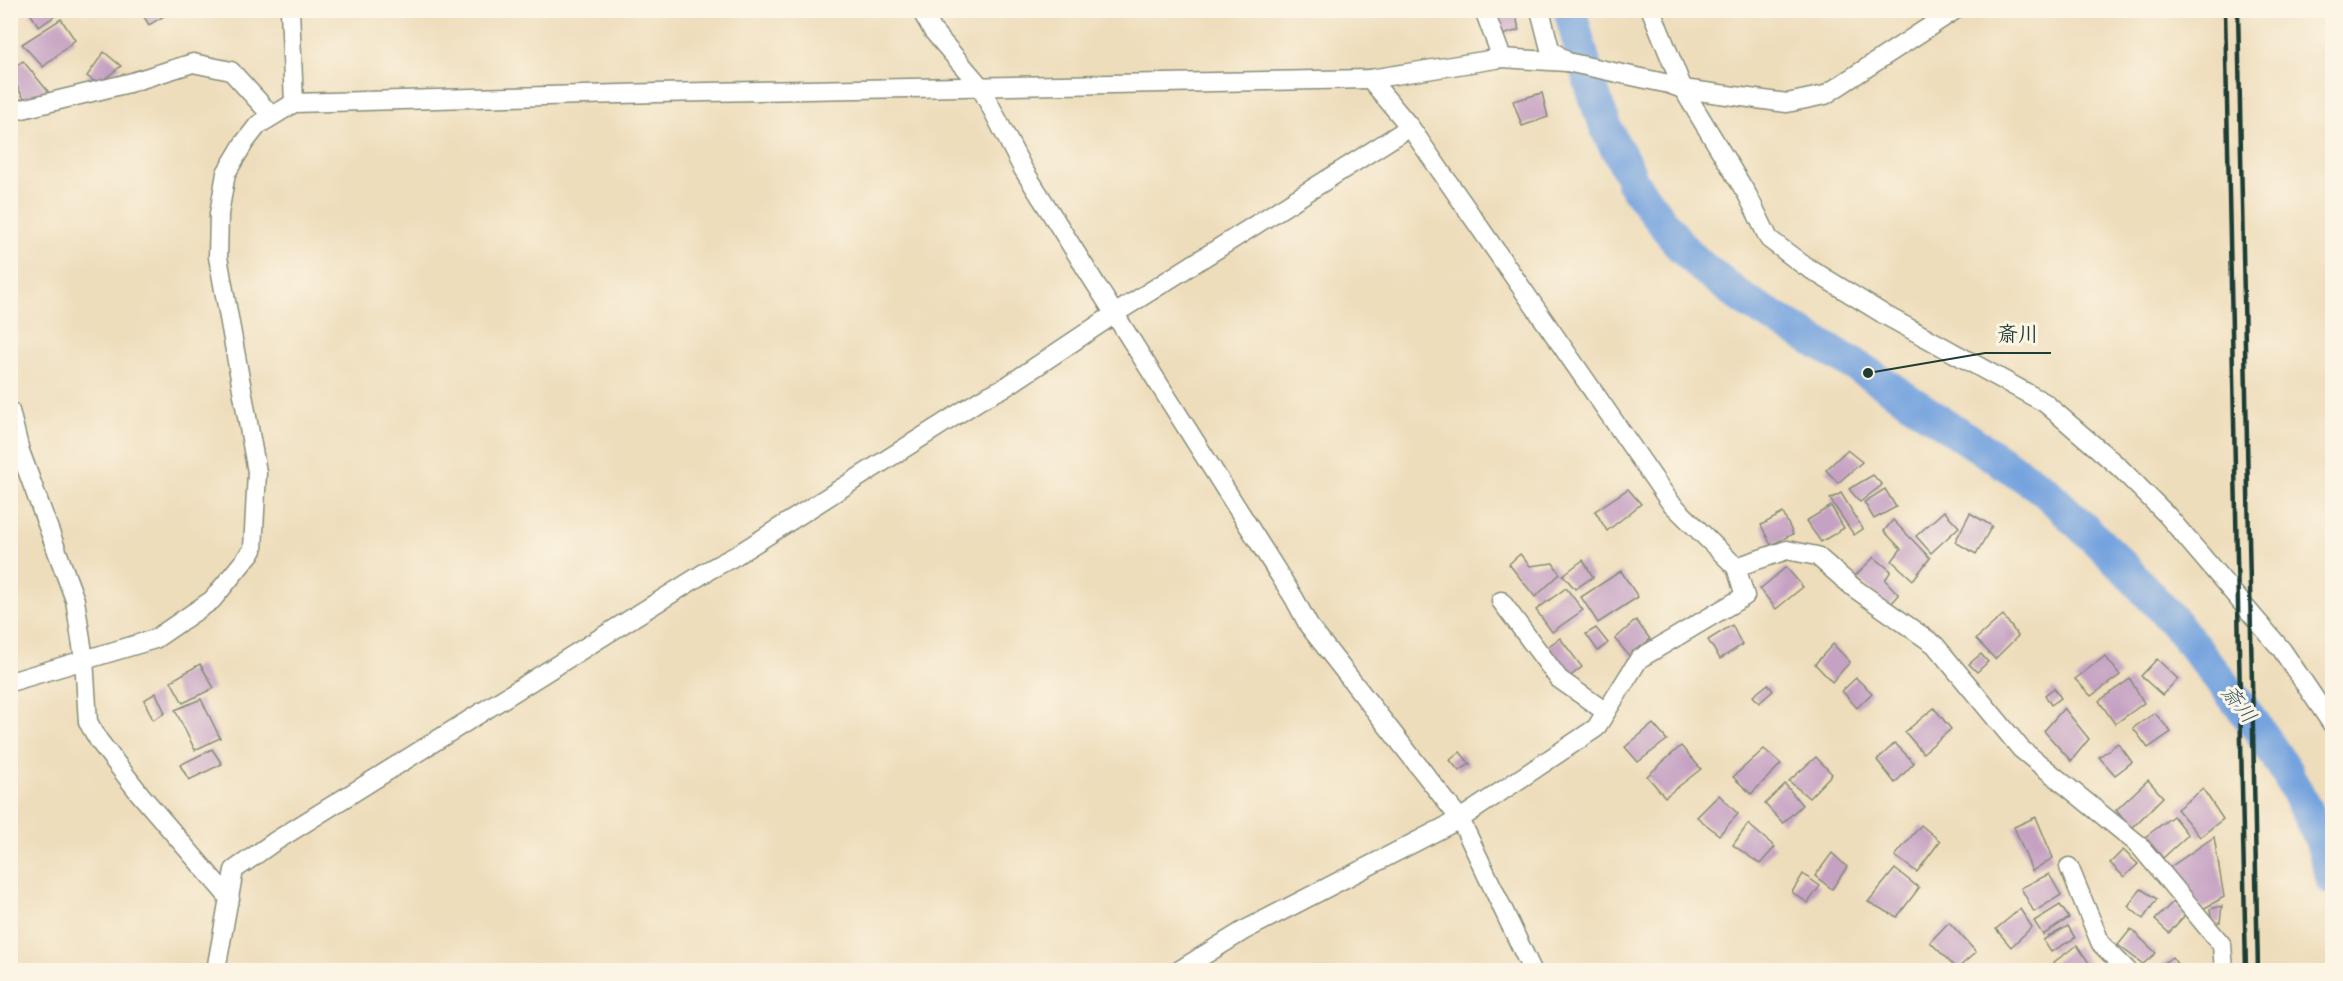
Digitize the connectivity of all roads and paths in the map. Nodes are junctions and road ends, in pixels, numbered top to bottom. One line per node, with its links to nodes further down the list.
1 (290, 10): 12 (street)
2 (921, 10): 10 (street)
3 (1484, 10): 7 (street)
4 (1540, 10): 8 (street)
5 (1651, 10): 11 (street)
6 (1955, 10): 11 (street)
7 (1502, 58): 8 (street); 9 (street)
8 (1567, 62): 11 (street)
9 (1370, 79): 10 (street); 15 (street)
10 (980, 86): 12 (street); 16 (street)
11 (1676, 86): 23 (street)
12 (294, 103): 14 (street)
13 (10, 112): 14 (street)
14 (272, 116): 20 (street)
15 (1410, 127): 16 (street); 18 (street)
16 (1116, 313): 24 (street); 26 (street)
17 (10, 411): 20 (street)
18 (1736, 567): 22 (street); 31 (street)
19 (1501, 601): 22 (street)
20 (84, 659): 21 (street); 26 (street)
21 (10, 682)
22 (1606, 712): 24 (street)
23 (2332, 724)
24 (1460, 819): 28 (street); 29 (street)
25 (2069, 867): 30 (street)
26 (230, 899): 27 (street)
27 (216, 970)
28 (1180, 970)
29 (1532, 970)
30 (2127, 970)
31 (2224, 970)

